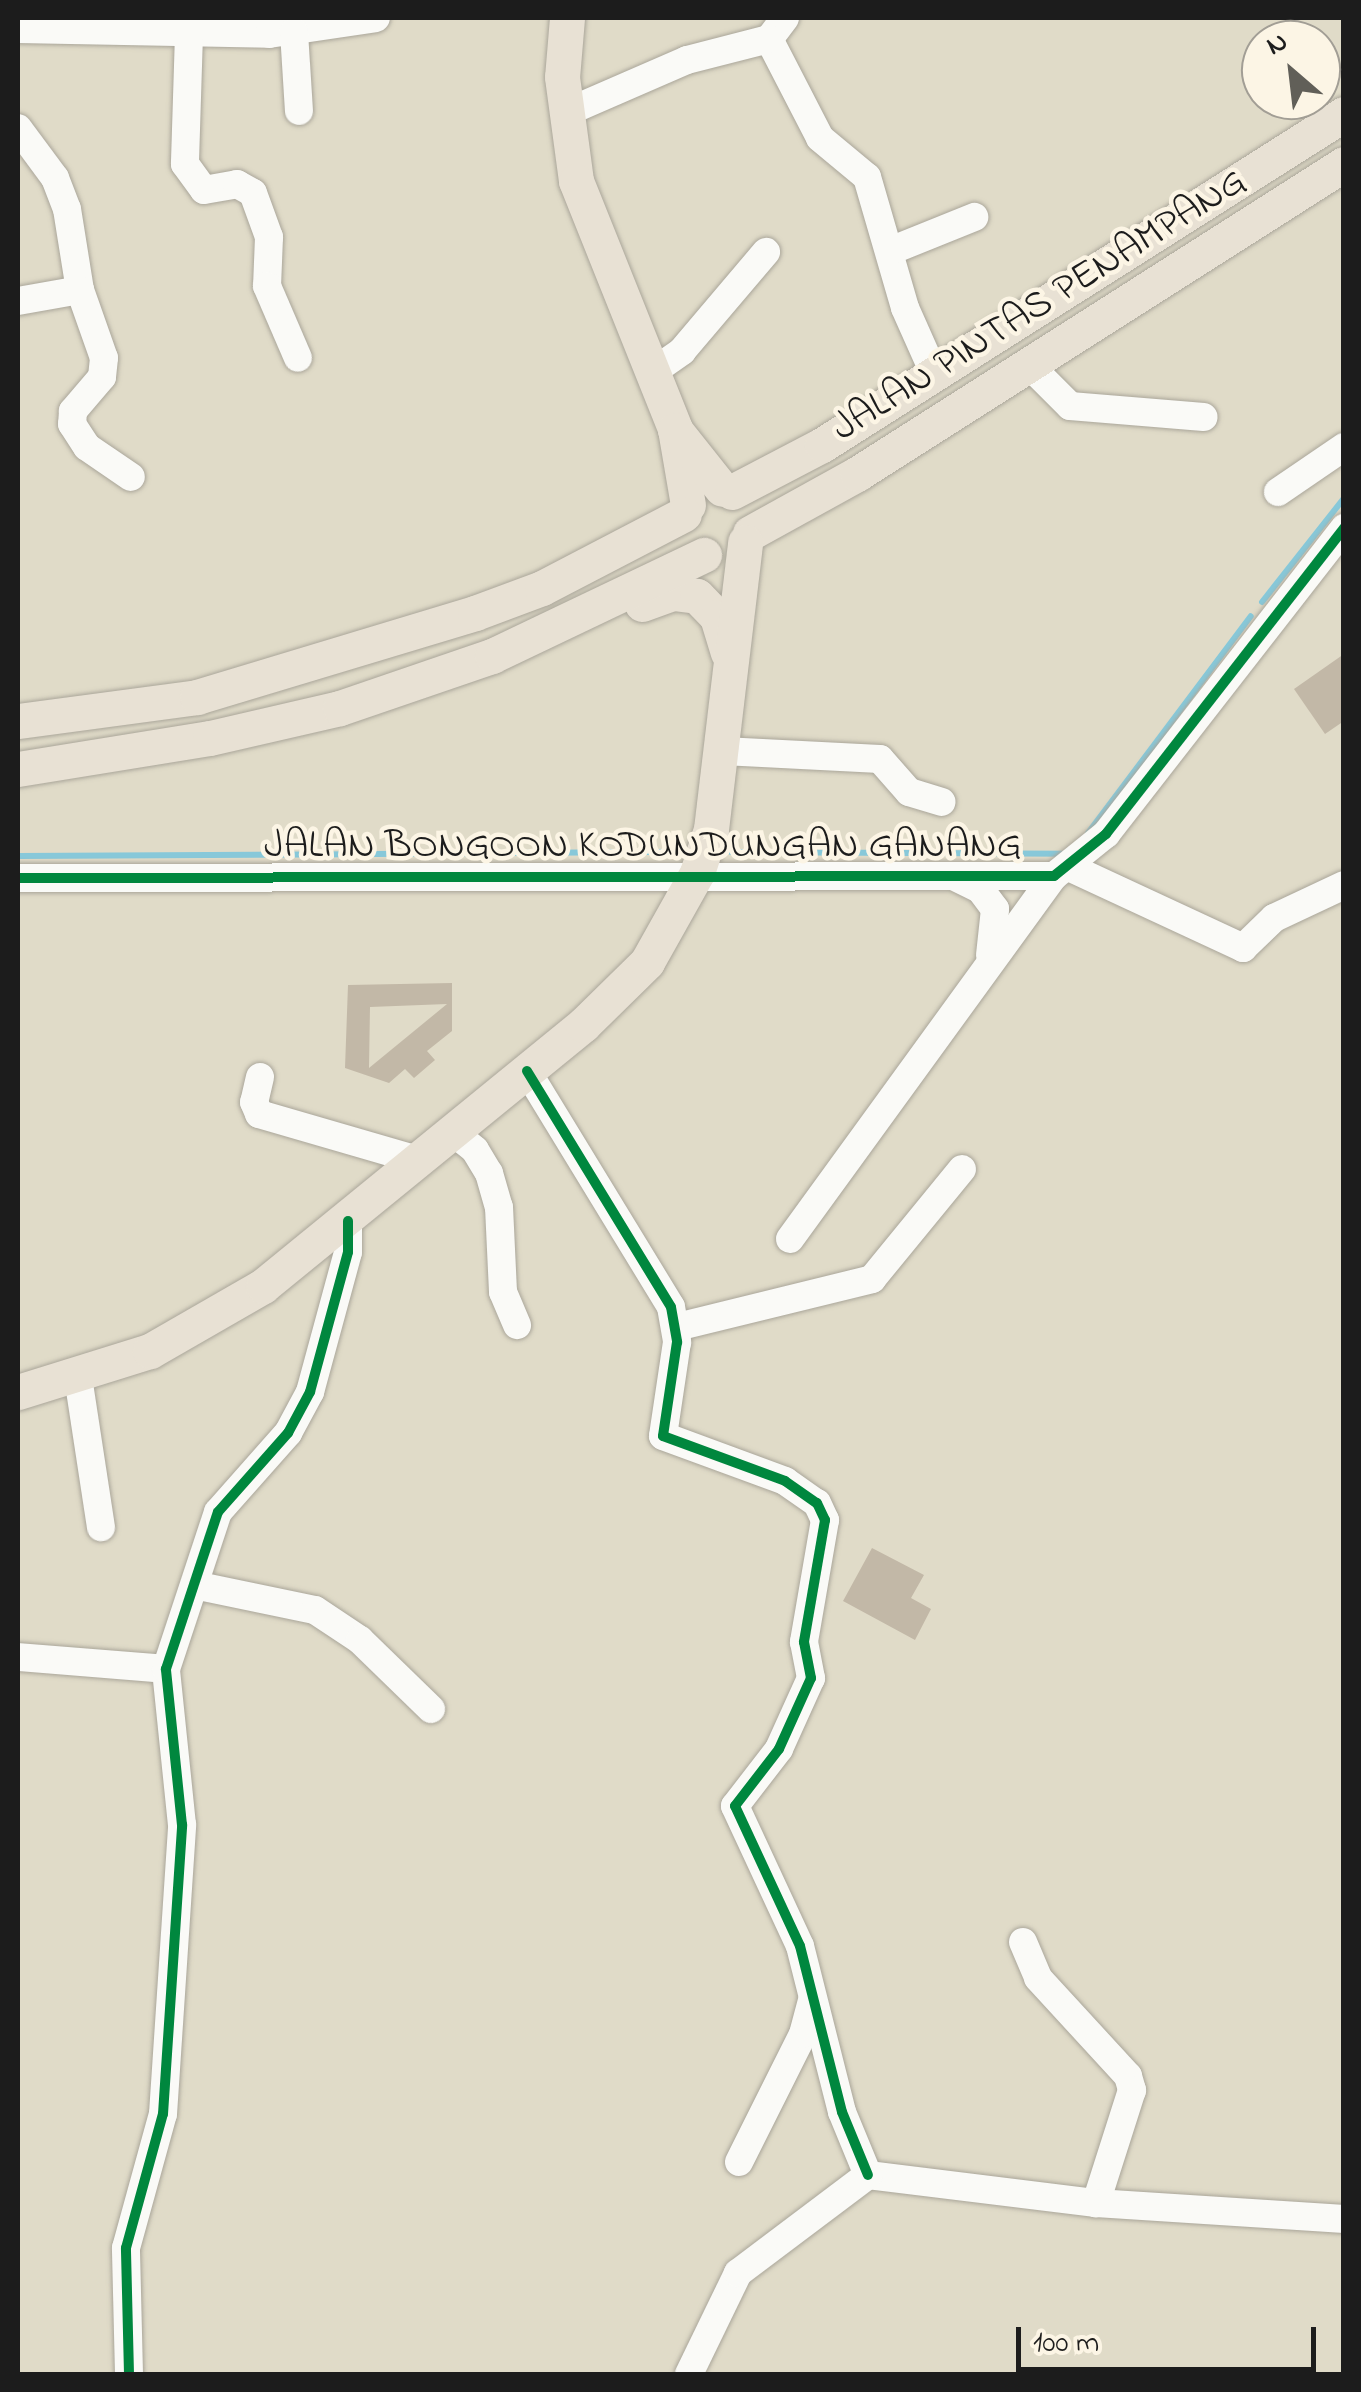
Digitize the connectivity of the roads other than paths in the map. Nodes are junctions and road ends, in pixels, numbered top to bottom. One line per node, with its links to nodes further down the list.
1 (376, 18): 6 (street)
2 (567, 18): 8 (main road)
3 (171, 27): 5 (street); 6 (street); 17 (street)
4 (777, 28): 8 (street); 13 (street)
5 (18, 29)
6 (294, 32): 7 (street)
7 (299, 111)
8 (565, 113): 19 (main road)
9 (1344, 114): 20 (main road, JALAN PINTAS PENAMPANG)
10 (18, 128): 15 (street)
11 (1344, 164): 18 (main road, JALAN PINTAS PENAMPANG)
12 (974, 217): 13 (street)
13 (890, 251): 20 (street)
14 (766, 252): 19 (street)
15 (80, 290): 16 (street); 24 (street)
16 (18, 301)
17 (298, 358)
18 (1029, 365): 21 (street); 29 (main road, JALAN PINTAS PENAMPANG)
19 (651, 373): 22 (main road)
20 (934, 373): 25 (main road, JALAN PINTAS PENAMPANG)
21 (1204, 418)
22 (675, 429): 25 (main road); 27 (main road)
23 (1344, 447): 26 (street)
24 (131, 477)
25 (727, 490): 27 (main road); 29 (main road)
26 (1278, 492)
27 (686, 509): 30 (main road); 33 (main road)
28 (1344, 528): 37 (street, JALAN BONGOON KODUNDUNGAN GANANG)
29 (747, 538): 30 (main road); 32 (main road)
30 (704, 555): 31 (main road)
31 (523, 642): 32 (main road); 35 (main road)
32 (730, 657): 34 (main road)
33 (18, 721)
34 (723, 751): 36 (street); 38 (main road)
35 (18, 769)
36 (942, 802)
37 (1062, 872): 39 (street, JALAN BONGOON KODUNDUNGAN GANANG); 41 (street); 42 (street)
38 (697, 873): 39 (street, JALAN BONGOON KODUNDUNGAN GANANG); 40 (street, JALAN BONGOON KODUNDUNGAN GANANG); 43 (main road)
39 (952, 875): 42 (street)
40 (18, 878)
41 (1344, 885)
42 (988, 962): 49 (street)
43 (527, 1071): 45 (main road); 51 (street)
44 (260, 1077): 46 (street)
45 (453, 1132): 46 (main road); 50 (street)
46 (417, 1160): 48 (main road)
47 (962, 1169): 51 (street)
48 (348, 1221): 52 (main road); 55 (street)
49 (790, 1240)
50 (516, 1325)
51 (677, 1328): 60 (street)
52 (78, 1377): 53 (main road); 54 (street)
53 (18, 1392)
54 (101, 1527)
55 (199, 1586): 57 (street); 58 (street)
56 (18, 1656): 57 (street)
57 (166, 1669): 65 (street)
58 (431, 1709)
59 (1023, 1942): 63 (street)
60 (812, 1998): 61 (street); 62 (street)
61 (739, 2162)
62 (868, 2174): 63 (street); 66 (street)
63 (1096, 2203): 64 (street)
64 (1344, 2219)
65 (129, 2374)
66 (689, 2374)

